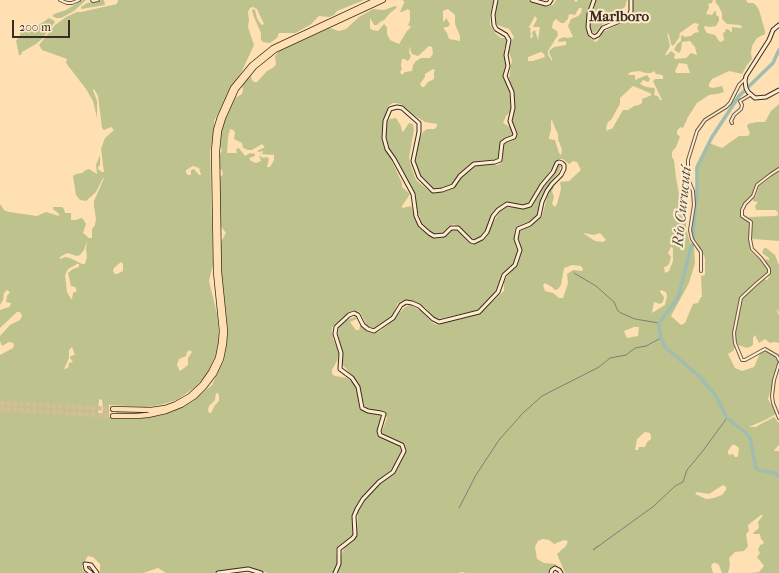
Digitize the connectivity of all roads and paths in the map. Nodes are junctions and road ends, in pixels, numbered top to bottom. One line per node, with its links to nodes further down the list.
1 (60, 0): 2 (street)
2 (79, 0)
3 (92, 0): 4 (street)
4 (98, 0)
5 (376, 0): 21 (highway)
6 (383, 0): 22 (highway)
7 (496, 0): 28 (main road)
8 (532, 0): 9 (main road)
9 (551, 0)
10 (594, 0): 11 (main road)
11 (632, 0)
12 (779, 25): 13 (main road)
13 (745, 78): 15 (main road); 18 (street)
14 (779, 90): 15 (main road)
15 (750, 95): 16 (street)
16 (732, 123)
17 (779, 169): 19 (street)
18 (701, 271)
19 (779, 360)
20 (779, 364): 23 (street)
21 (113, 409)
22 (113, 416)
23 (779, 418)
24 (91, 573): 25 (main road)
25 (97, 573)
26 (218, 573): 27 (main road)
27 (261, 573)
28 (335, 573)
29 (551, 573): 30 (main road)
30 (561, 573)

